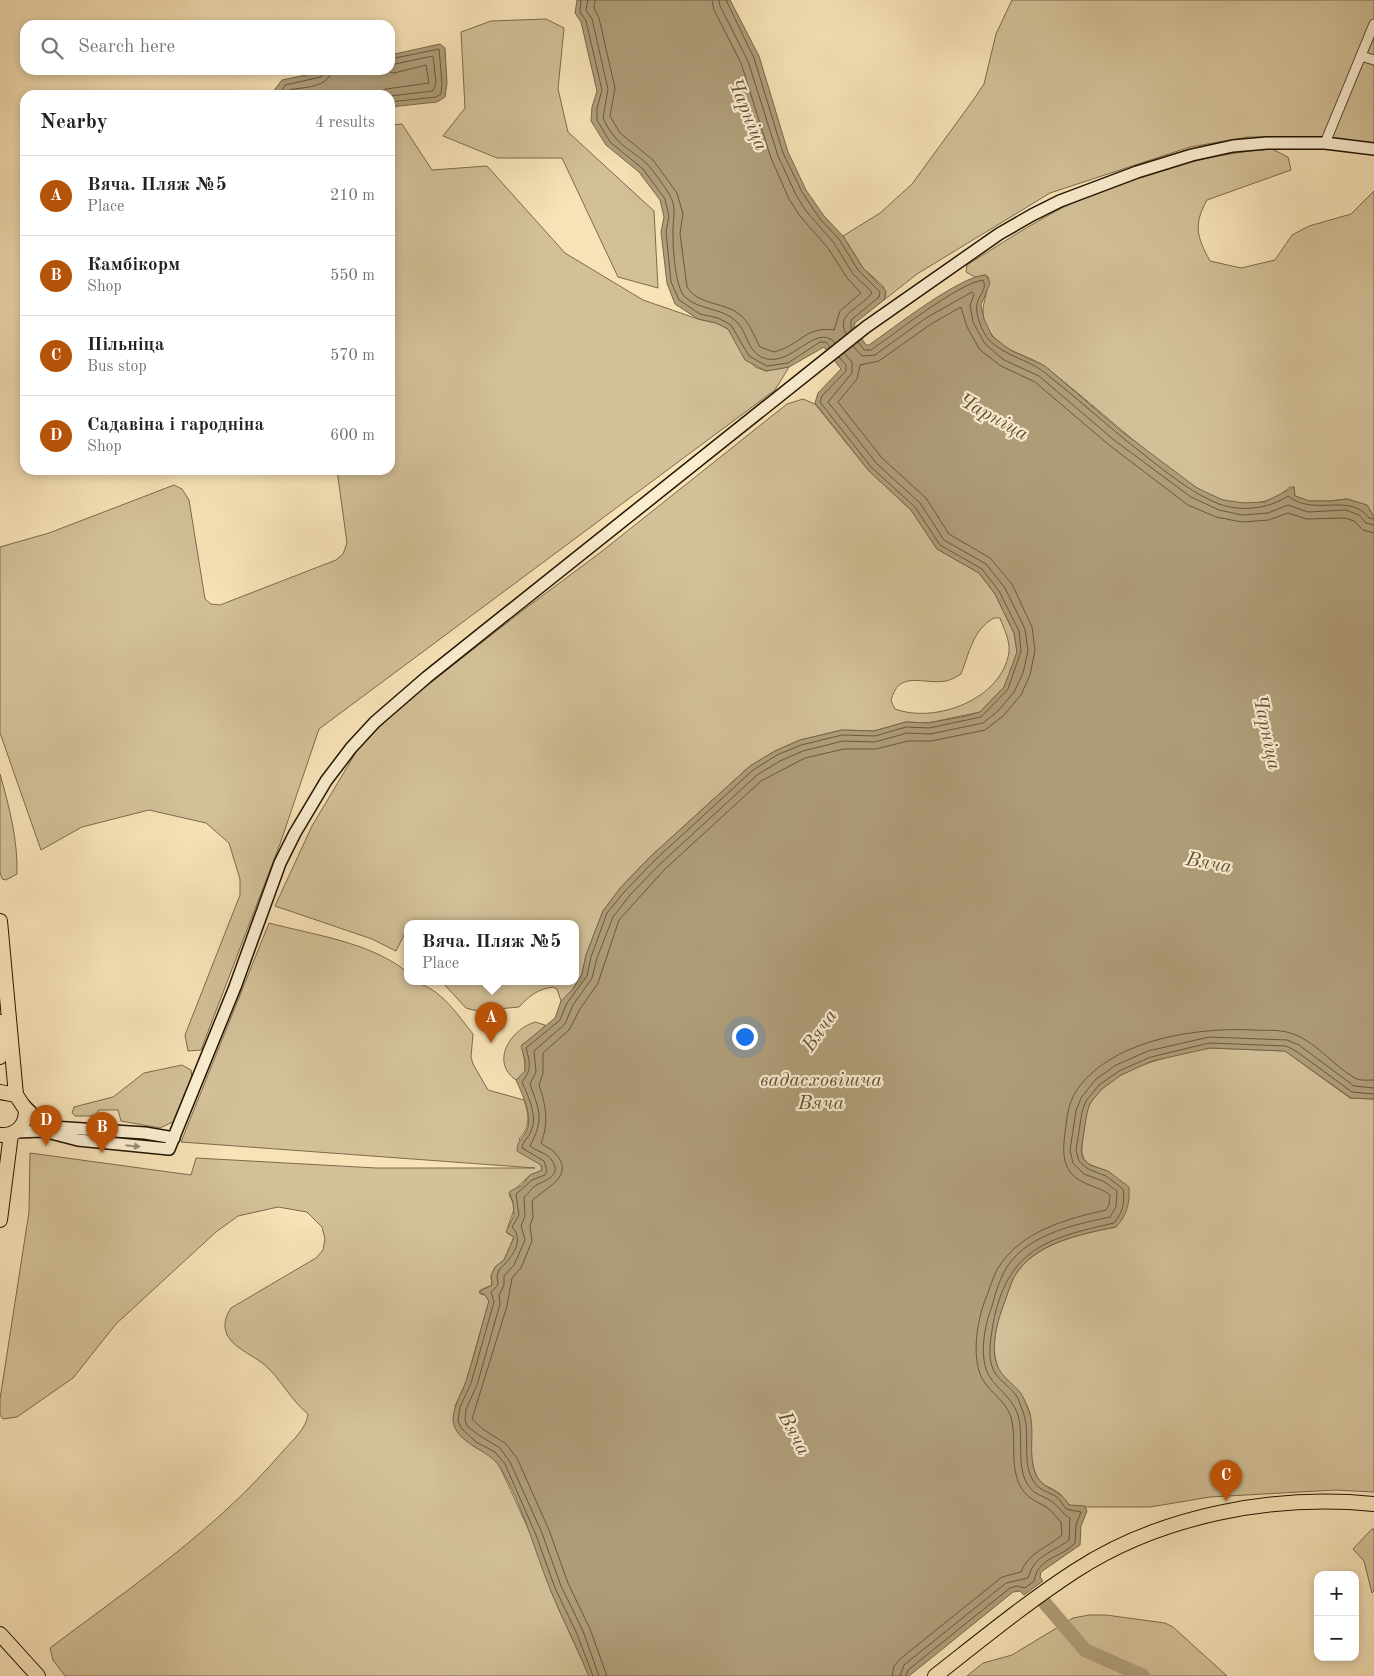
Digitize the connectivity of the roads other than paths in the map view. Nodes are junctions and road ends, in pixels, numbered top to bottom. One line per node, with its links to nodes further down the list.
1 (1374, 24): 2 (street)
2 (1361, 56): 3 (street); 4 (street)
3 (1374, 60)
4 (1325, 143): 5 (street); 12 (street)
5 (1374, 150)
6 (0, 921): 10 (main road)
7 (0, 1006): 8 (main road)
8 (0, 1057)
9 (0, 1092): 10 (main road)
10 (20, 1100): 11 (main road); 12 (street)
11 (9, 1133): 12 (street, one-way to 12); 13 (main road)
12 (174, 1138)
13 (0, 1220)
14 (1374, 1504): 17 (main road)
15 (0, 1634): 16 (main road)
16 (38, 1676)
17 (935, 1676)

